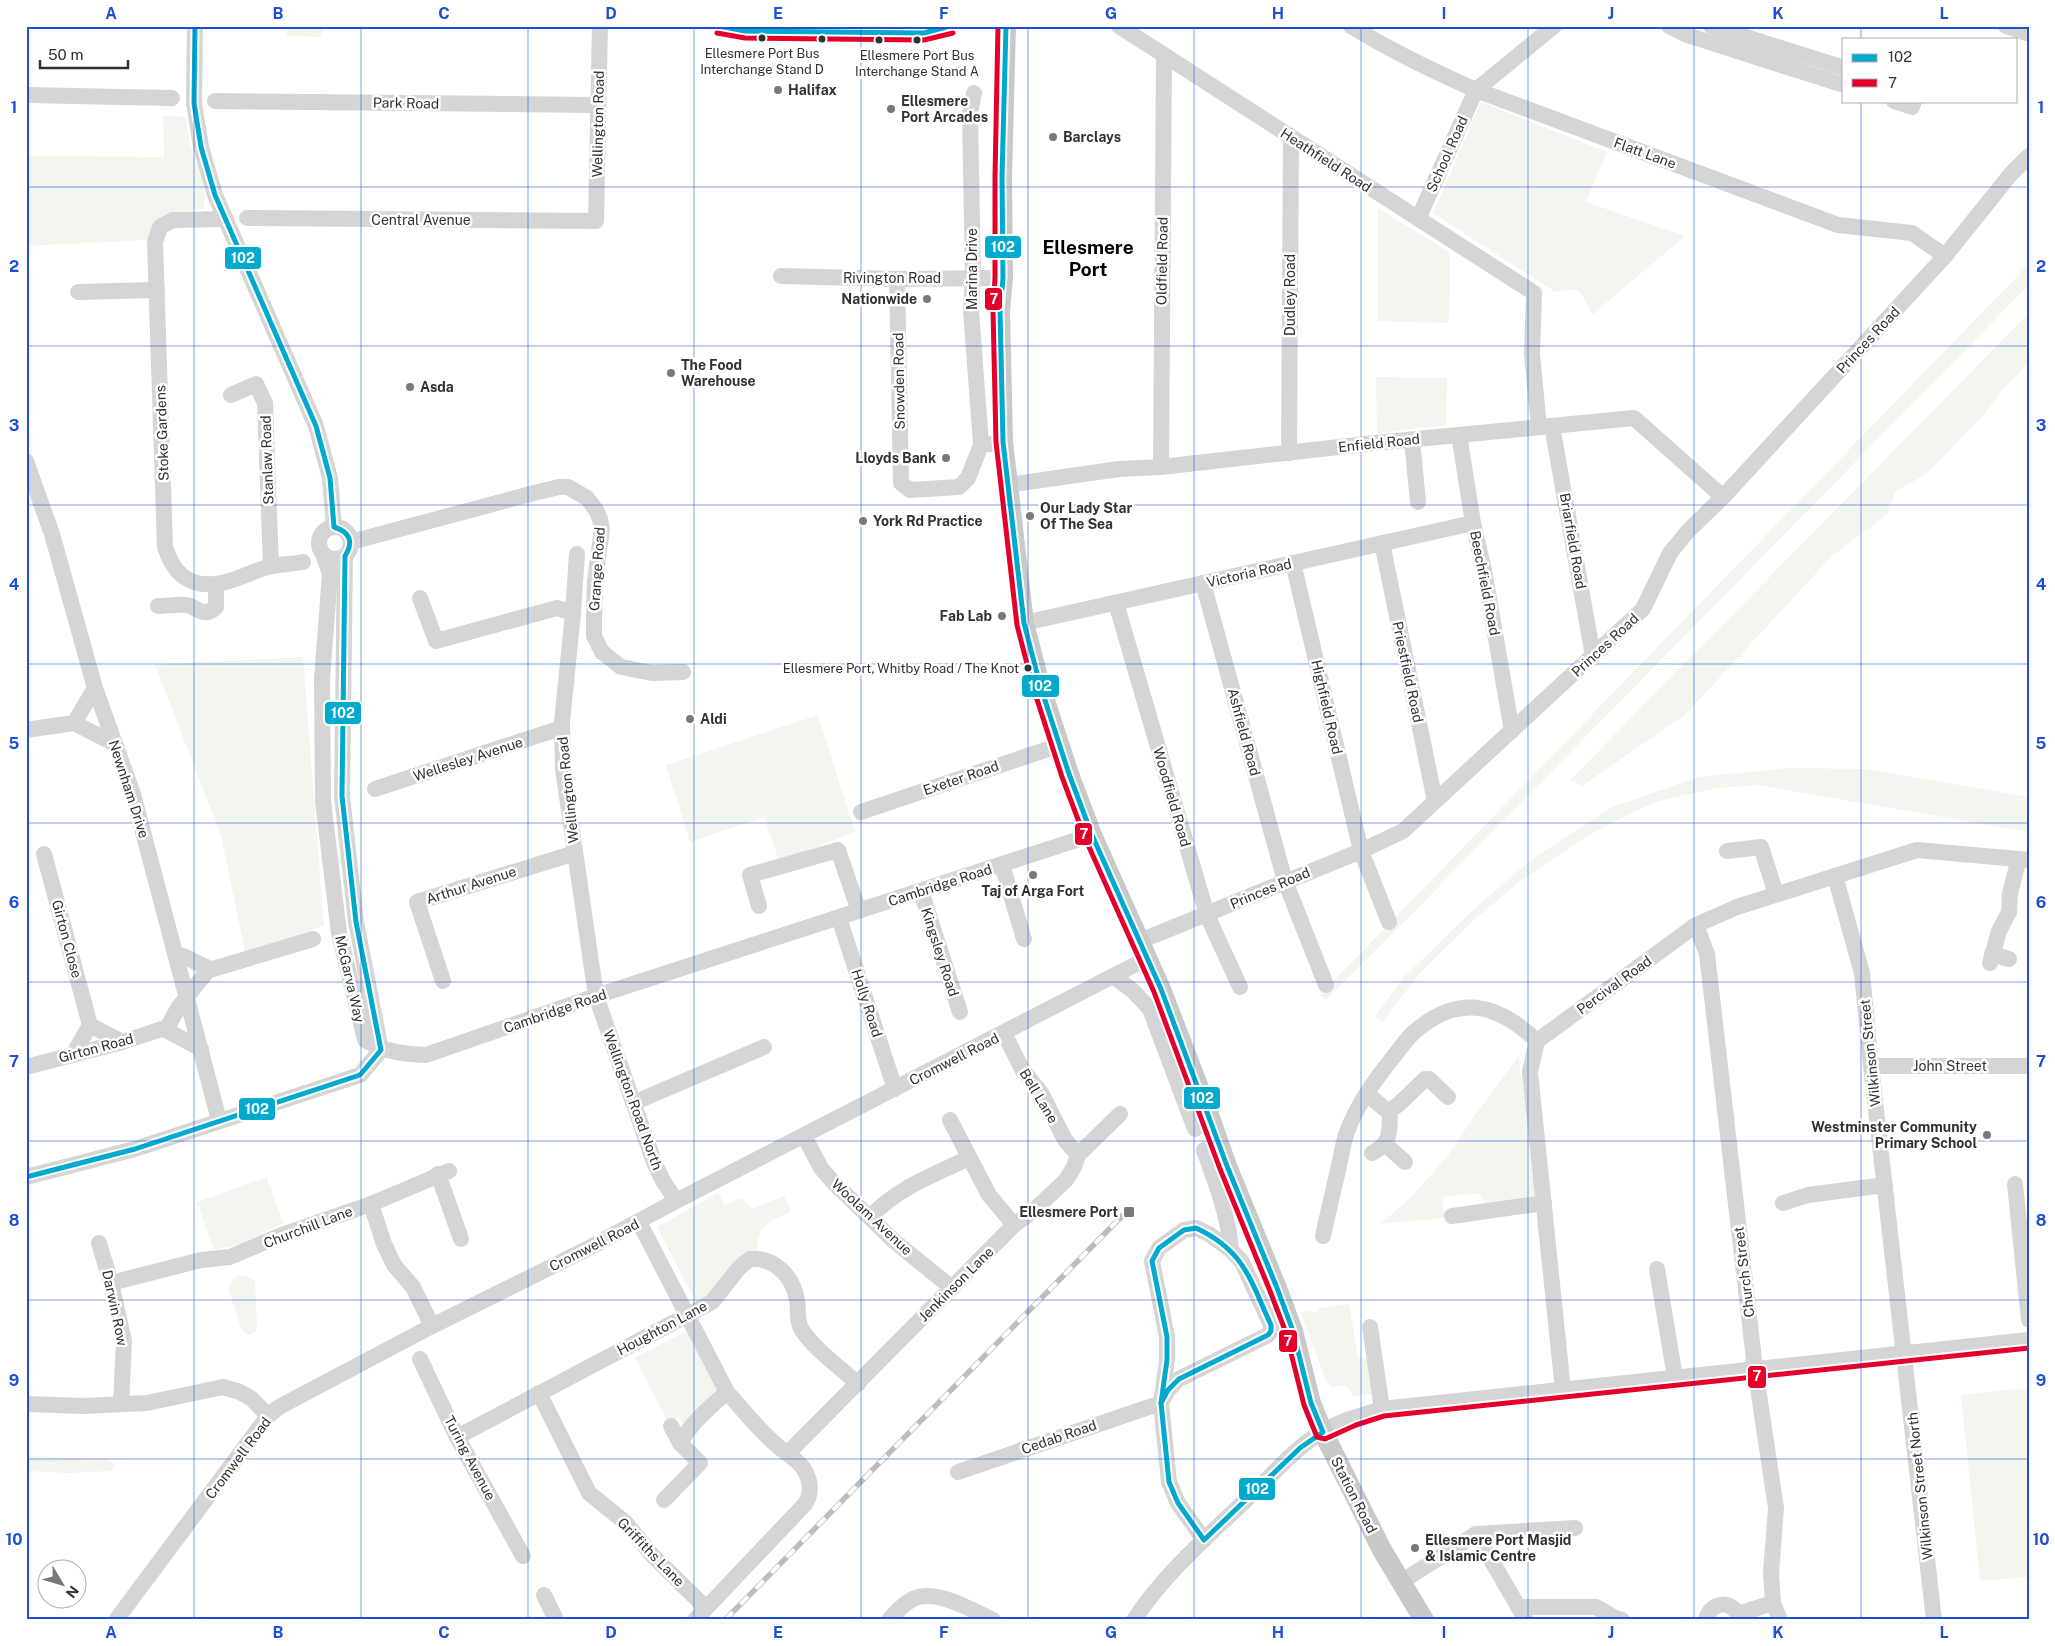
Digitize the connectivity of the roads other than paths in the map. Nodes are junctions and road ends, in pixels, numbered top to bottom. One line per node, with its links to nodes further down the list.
1 (195, 26): 26 (street)
2 (600, 26): 22 (street, Wellington Road)
3 (1006, 26): 32 (main road, Station Road)
4 (1119, 26): 11 (street, Heathfield Road)
5 (1351, 26): 15 (street, Flatt Lane)
6 (1554, 26): 15 (street)
7 (1669, 26): 12 (street)
8 (1711, 26): 12 (street)
9 (2006, 26): 10 (street)
10 (2029, 34)
11 (1164, 55): 23 (street, Heathfield Road); 45 (street, Oldfield Road)
12 (1802, 63): 13 (street); 14 (street)
13 (1842, 68)
14 (1842, 84)
15 (1476, 90): 27 (street, School Road); 29 (street, Flatt Lane)
16 (974, 93): 31 (street, Marina Drive)
17 (26, 95): 18 (street)
18 (172, 98)
19 (215, 101): 22 (street, Park Road)
20 (1897, 102): 21 (street)
21 (1914, 102)
22 (598, 105): 28 (street, Wellington Road)
23 (1291, 137): 27 (street, Heathfield Road); 43 (street, Dudley Road)
24 (2029, 156): 29 (street, Princes Road)
25 (247, 218): 28 (street, Central Avenue)
26 (226, 219): 34 (street, Stoke Gardens); 52 (street)
27 (1418, 219): 36 (street, Heathfield Road)
28 (596, 221)
29 (1945, 256): 49 (street, Princes Road)
30 (781, 276): 33 (street, Rivington Road)
31 (973, 277): 32 (street, Rivington Road); 33 (street, Rivington Road); 42 (street, Marina Drive)
32 (1002, 278): 41 (main road, Station Road)
33 (898, 279): 48 (street, Snowden Road)
34 (157, 290): 35 (street); 61 (street, Stoke Gardens)
35 (78, 292)
36 (1534, 294): 38 (street, Briarfield Road)
37 (231, 395): 59 (street, Stanlaw Road)
38 (1545, 427): 39 (street, Enfield Road); 49 (street, Enfield Road); 67 (street, Briarfield Road)
39 (1459, 435): 40 (street, Enfield Road); 51 (street, Beechfield Road)
40 (1412, 440): 43 (street, Enfield Road); 50 (street)
41 (1003, 442): 42 (street); 47 (main road, Station Road)
42 (981, 445): 48 (street)
43 (1289, 453): 45 (street, Enfield Road)
44 (26, 461): 69 (street, Newnham Drive)
45 (1161, 467): 47 (street, Enfield Road)
46 (979, 484): 48 (street)
47 (1006, 484): 66 (main road, Station Road)
48 (959, 487)
49 (1723, 497): 67 (street, Princes Road)
50 (1418, 502)
51 (1473, 523): 53 (street, Victoria Road); 73 (street, Beechfield Road)
52 (334, 527): 54 (street); 55 (street)
53 (1382, 544): 58 (street, Victoria Road); 77 (street, Priestfield Road)
54 (348, 549): 55 (street); 68 (street, Grange Road); 116 (street, McGarva Way)
55 (323, 554): 116 (street, McGarva Way)
56 (577, 554): 65 (street, Wellington Road)
57 (303, 562): 59 (street, Stoke Gardens)
58 (1293, 563): 60 (street, Victoria Road); 80 (street, Highfield Road)
59 (271, 566): 61 (street, Stoke Gardens)
60 (1203, 583): 63 (street, Victoria Road); 87 (street, Ashfield Road)
61 (216, 584): 64 (street)
62 (420, 598): 65 (street)
63 (1116, 603): 66 (street, Victoria Road); 92 (street, Woodfield Road)
64 (158, 606)
65 (573, 613): 71 (street, Wellington Road)
66 (1024, 623): 75 (main road, Station Road)
67 (1593, 656): 73 (street, Princes Road)
68 (683, 672)
69 (95, 688): 70 (street); 74 (street, Newnham Drive)
70 (74, 723): 72 (street); 74 (street)
71 (562, 728): 76 (street, Wellesley Avenue); 82 (street, Wellington Road)
72 (26, 730)
73 (1512, 731): 77 (street, Princes Road)
74 (115, 744): 99 (street, Newnham Drive)
75 (1060, 745): 78 (street, Exeter Road); 79 (main road, Station Road)
76 (375, 789)
77 (1434, 801): 80 (street, Princes Road)
78 (861, 812)
79 (1092, 836): 85 (street, Cambridge Road); 98 (main road, Station Road)
80 (1361, 851): 87 (street, Princes Road); 94 (street, Highfield Road)
81 (1727, 851): 89 (street)
82 (575, 853): 103 (street, Arthur Avenue); 106 (street, Wellington Road)
83 (44, 854): 109 (street, Girton Close)
84 (2024, 859): 86 (street, Percival Road); 100 (street)
85 (1002, 865): 88 (street, Cambridge Road); 97 (street)
86 (1835, 876): 89 (street, Percival Road); 118 (street, Wilkinson Street)
87 (1285, 881): 92 (street, Princes Road); 104 (street, Ashfield Road)
88 (921, 891): 91 (street, Cambridge Road); 108 (street, Kingsley Road)
89 (1776, 894): 95 (street, Percival Road)
90 (759, 906): 91 (street)
91 (859, 911): 93 (street, Cambridge Road)
92 (1208, 915): 98 (street, Princes Road); 105 (street, Woodfield Road)
93 (839, 918): 106 (street, Cambridge Road); 121 (street, Holly Road)
94 (1389, 922)
95 (1696, 925): 112 (street, Percival Road); 162 (street, Church Street)
96 (313, 939): 101 (street)
97 (1024, 939)
98 (1143, 950): 102 (street, Cromwell Road); 174 (main road, Station Road)
99 (175, 954): 101 (street); 107 (street, Newnham Drive)
100 (2009, 958)
101 (209, 969): 107 (street)
102 (1112, 976): 111 (street, Cromwell Road); 129 (street)
103 (443, 981)
104 (1326, 985)
105 (1240, 987)
106 (596, 996): 116 (street, Cambridge Road); 124 (street, Wellington Road North)
107 (187, 998): 110 (street); 115 (street, Newnham Drive)
108 (960, 1012)
109 (90, 1025): 113 (street); 117 (street)
110 (166, 1030): 113 (street, Girton Road); 115 (street)
111 (1004, 1033): 121 (street, Cromwell Road); 132 (street, Bell Lane)
112 (1537, 1041): 122 (street); 139 (street)
113 (122, 1042): 117 (street, Girton Road)
114 (764, 1048): 124 (street)
115 (201, 1049): 127 (street, Newnham Drive)
116 (381, 1050): 127 (street)
117 (73, 1055): 120 (street, Girton Road)
118 (1871, 1066): 119 (street, John Street); 137 (street, Wilkinson Street)
119 (2029, 1066)
120 (26, 1067)
121 (895, 1089): 130 (street, Cromwell Road)
122 (1368, 1094): 125 (street); 146 (street)
123 (1448, 1097): 125 (street)
124 (634, 1103): 138 (street, Wellington Road North)
125 (1390, 1110): 134 (street)
126 (1120, 1114): 132 (street, Jenkinson Lane)
127 (219, 1120): 135 (street)
128 (950, 1120): 133 (street)
129 (1195, 1129)
130 (804, 1136): 138 (street, Cromwell Road); 143 (street, Woolam Avenue)
131 (1204, 1150): 149 (street)
132 (1078, 1155): 145 (street, Jenkinson Lane)
133 (969, 1158): 143 (street); 145 (street)
134 (1405, 1162)
135 (26, 1177)
136 (2015, 1184): 154 (street)
137 (1885, 1185): 140 (street); 159 (street, Wilkinson Street)
138 (676, 1201): 144 (street, Cromwell Road)
139 (1544, 1203): 142 (street); 165 (street)
140 (1783, 1203)
141 (371, 1204): 147 (street); 151 (street, Churchill Lane); 155 (street, Churchill Lane)
142 (1452, 1216)
143 (870, 1217): 152 (street, Woolam Avenue)
144 (640, 1222): 153 (street); 155 (street, Cromwell Road)
145 (1014, 1225): 152 (street, Jenkinson Lane)
146 (1323, 1236)
147 (461, 1239)
148 (99, 1243): 151 (street, Darwin Row)
149 (1231, 1250): 158 (street); 161 (street)
150 (1657, 1269): 163 (street)
151 (111, 1282): 170 (street, Darwin Row)
152 (952, 1288): 164 (street, Jenkinson Lane)
153 (688, 1315): 164 (street, Houghton Lane); 166 (street, Houghton Lane); 167 (street)
154 (2029, 1320)
155 (432, 1326): 172 (street, Cromwell Road)
156 (1370, 1327): 171 (street)
157 (2029, 1340): 159 (street)
158 (1167, 1346): 161 (street); 168 (street)
159 (1905, 1352): 162 (street); 199 (street, Wilkinson Street North)
160 (420, 1358): 175 (street, Turing Avenue)
161 (1202, 1367): 168 (street)
162 (1755, 1368): 163 (street); 186 (street, Church Street)
163 (1675, 1377): 165 (street)
164 (858, 1384): 177 (street, Jenkinson Lane)
165 (1563, 1390): 171 (street)
166 (539, 1392): 175 (street, Houghton Lane); 188 (street, Griffiths Lane)
167 (726, 1392): 176 (street); 177 (street)
168 (1161, 1403): 178 (street, Cedab Road); 182 (street)
169 (26, 1404): 170 (street)
170 (121, 1404): 172 (street)
171 (1382, 1409): 174 (street)
172 (268, 1416): 190 (street, Cromwell Road)
173 (671, 1426): 176 (street)
174 (1322, 1432): 182 (street); 184 (main road, Station Road)
175 (457, 1437): 183 (street, Turing Avenue)
176 (680, 1443): 179 (street)
177 (788, 1453): 188 (street)
178 (958, 1472)
179 (664, 1500)
180 (1575, 1528): 181 (street)
181 (1476, 1534): 184 (street); 187 (street)
182 (1204, 1540): 194 (street)
183 (523, 1556)
184 (1401, 1582): 195 (main road, Station Road)
185 (544, 1595): 191 (street)
186 (1773, 1603): 189 (street); 198 (street, Church Street)
187 (1522, 1613): 196 (street)
188 (700, 1614)
189 (1739, 1617): 197 (street)
190 (116, 1620)
191 (556, 1620)
192 (890, 1620): 193 (street)
193 (993, 1620)
194 (1134, 1620)
195 (1424, 1620)
196 (1622, 1620)
197 (1706, 1620)
198 (1780, 1620)
199 (1934, 1620)

